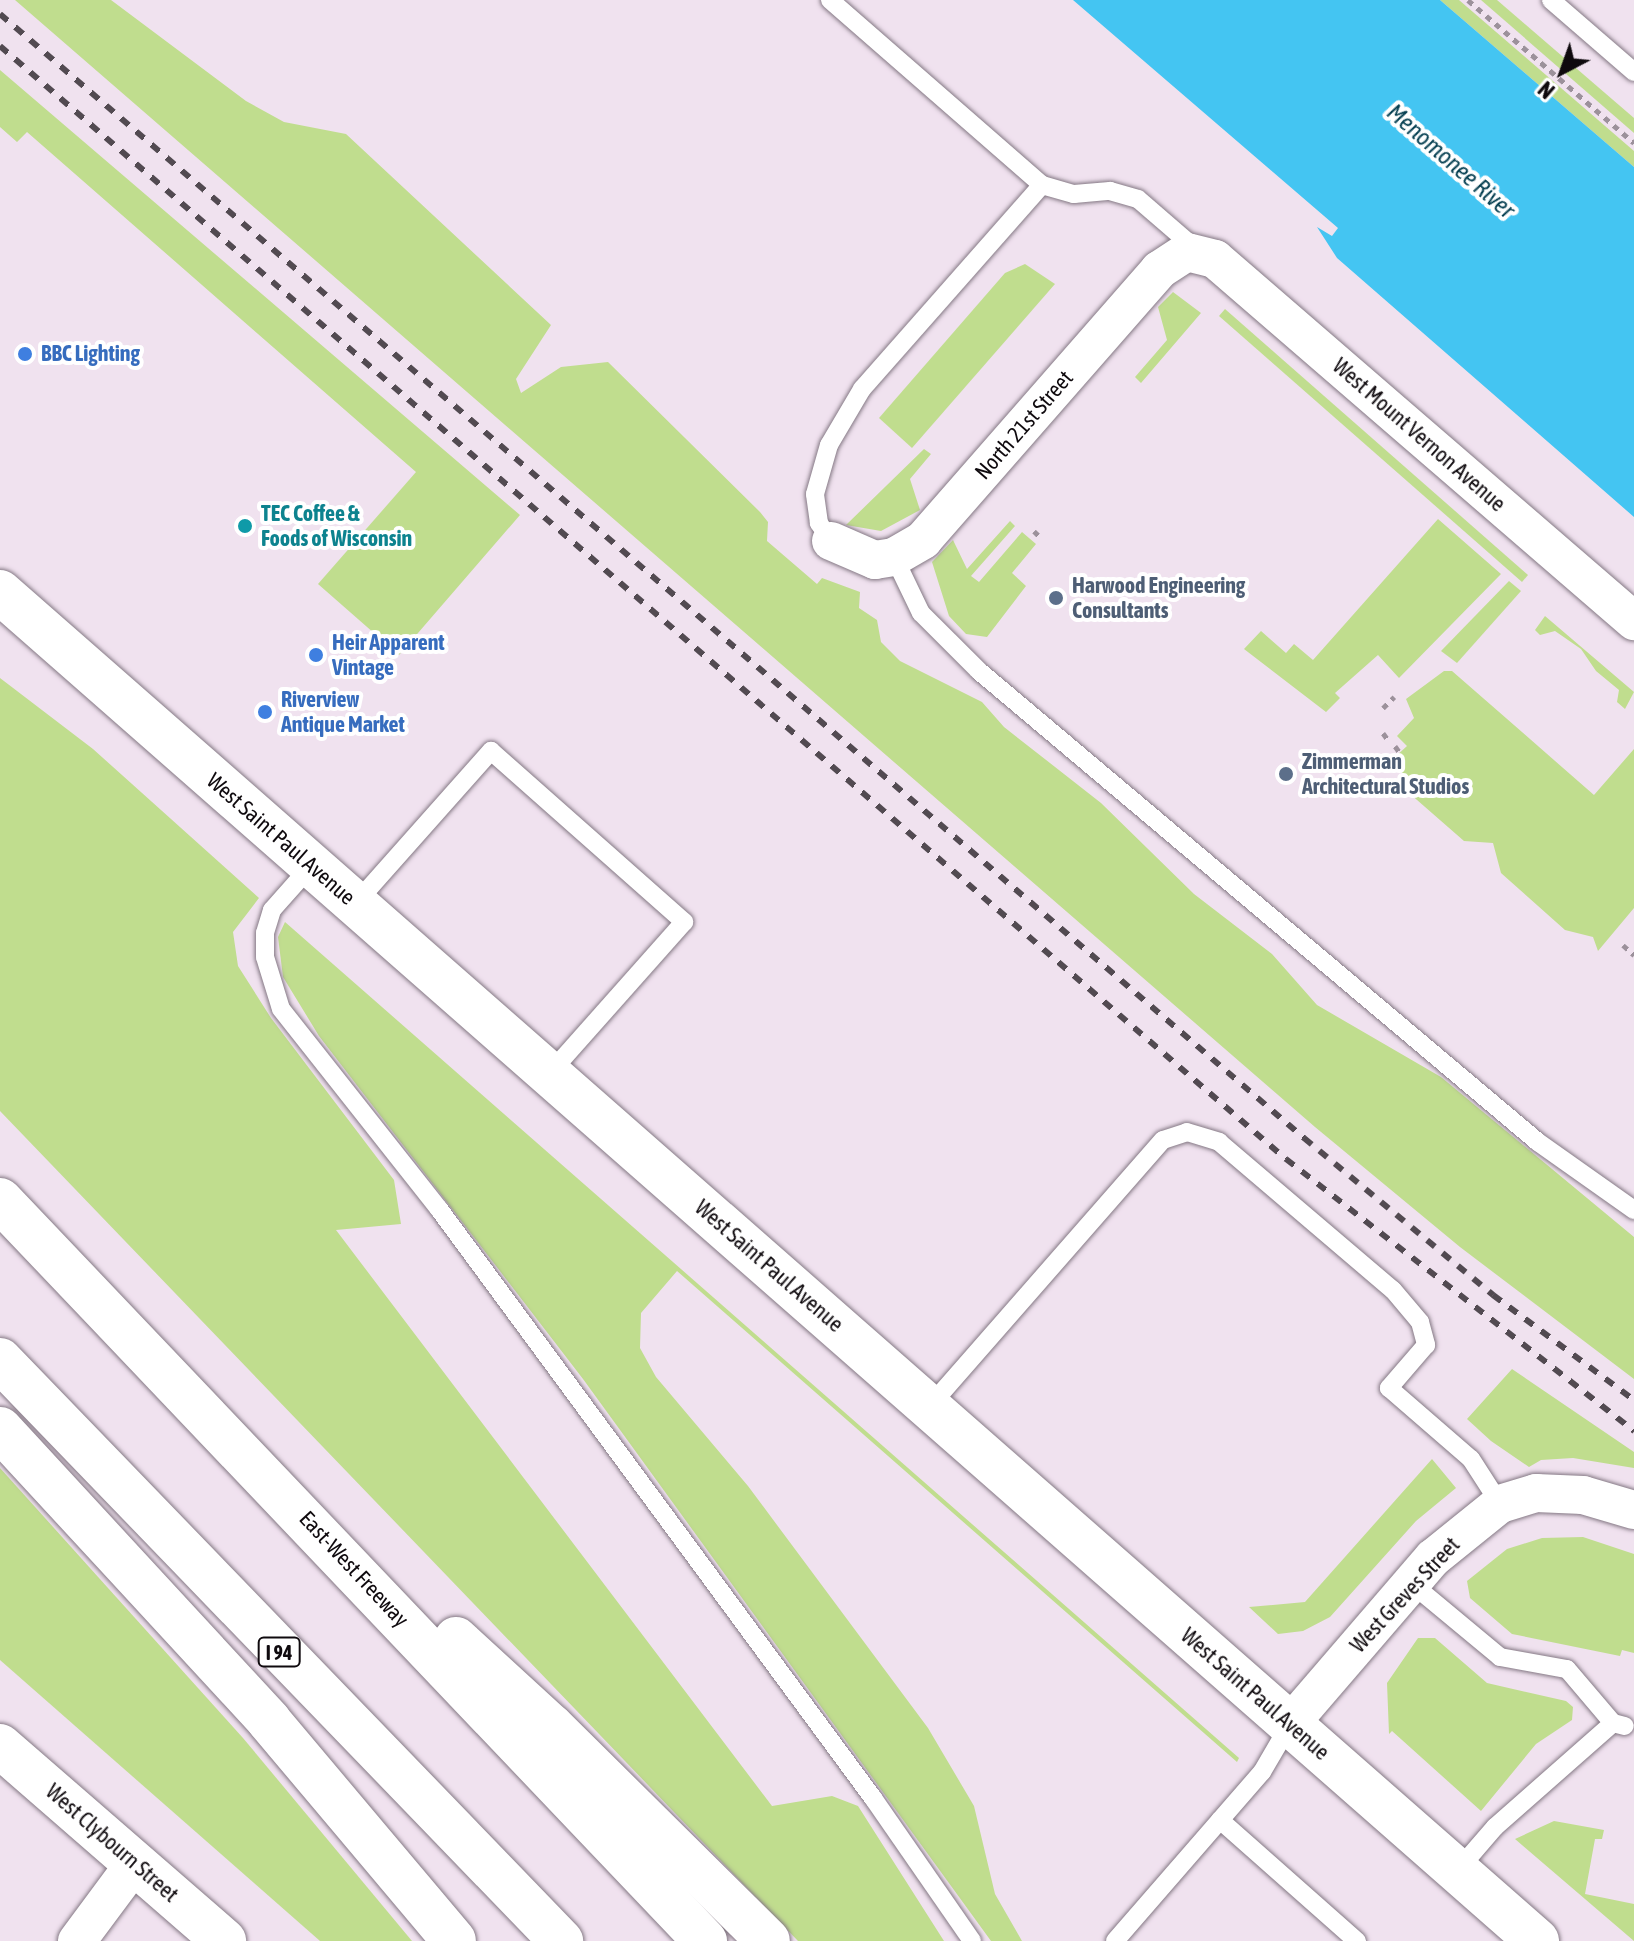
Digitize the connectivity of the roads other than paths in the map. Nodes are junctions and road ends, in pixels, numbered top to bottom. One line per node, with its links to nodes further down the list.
1 (830, 0): 4 (lane)
2 (1551, 0): 3 (lane)
3 (1634, 72)
4 (1042, 185): 5 (lane); 6 (lane)
5 (1202, 254): 7 (street, North 21st Street); 9 (street, West Mount Vernon Avenue)
6 (831, 541): 7 (street)
7 (894, 557): 14 (lane)
8 (0, 592): 10 (main road, West Saint Paul Avenue)
9 (1634, 621)
10 (311, 865): 11 (main road, West Saint Paul Avenue); 33 (lane)
11 (355, 904): 12 (main road, West Saint Paul Avenue); 12 (lane)
12 (550, 1073): 16 (main road, West Saint Paul Avenue)
13 (0, 1200): 17 (main road, East-West Freeway)
14 (1634, 1210)
15 (0, 1360): 30 (main road, I 94)
16 (929, 1407): 19 (lane); 22 (main road, West Saint Paul Avenue)
17 (205, 1412): 31 (main road, East-West Freeway); 32 (main road)
18 (0, 1429): 29 (main road)
19 (1500, 1504): 20 (street, West Greves Street); 21 (street, West Greves Street)
20 (1634, 1510)
21 (1411, 1583): 22 (street, West Greves Street); 26 (lane)
22 (1290, 1724): 24 (lane); 26 (main road, West Saint Paul Avenue)
23 (0, 1746): 25 (main road, West Clybourn Street)
24 (1220, 1820): 34 (lane); 35 (lane)
25 (135, 1863): 27 (street); 28 (main road, West Clybourn Street)
26 (1457, 1871): 36 (main road, West Saint Paul Avenue)
27 (77, 1941)
28 (224, 1941)
29 (454, 1941)
30 (561, 1941)
31 (705, 1941)
32 (768, 1941)
33 (972, 1941)
34 (1115, 1941)
35 (1357, 1941)
36 (1537, 1941)

